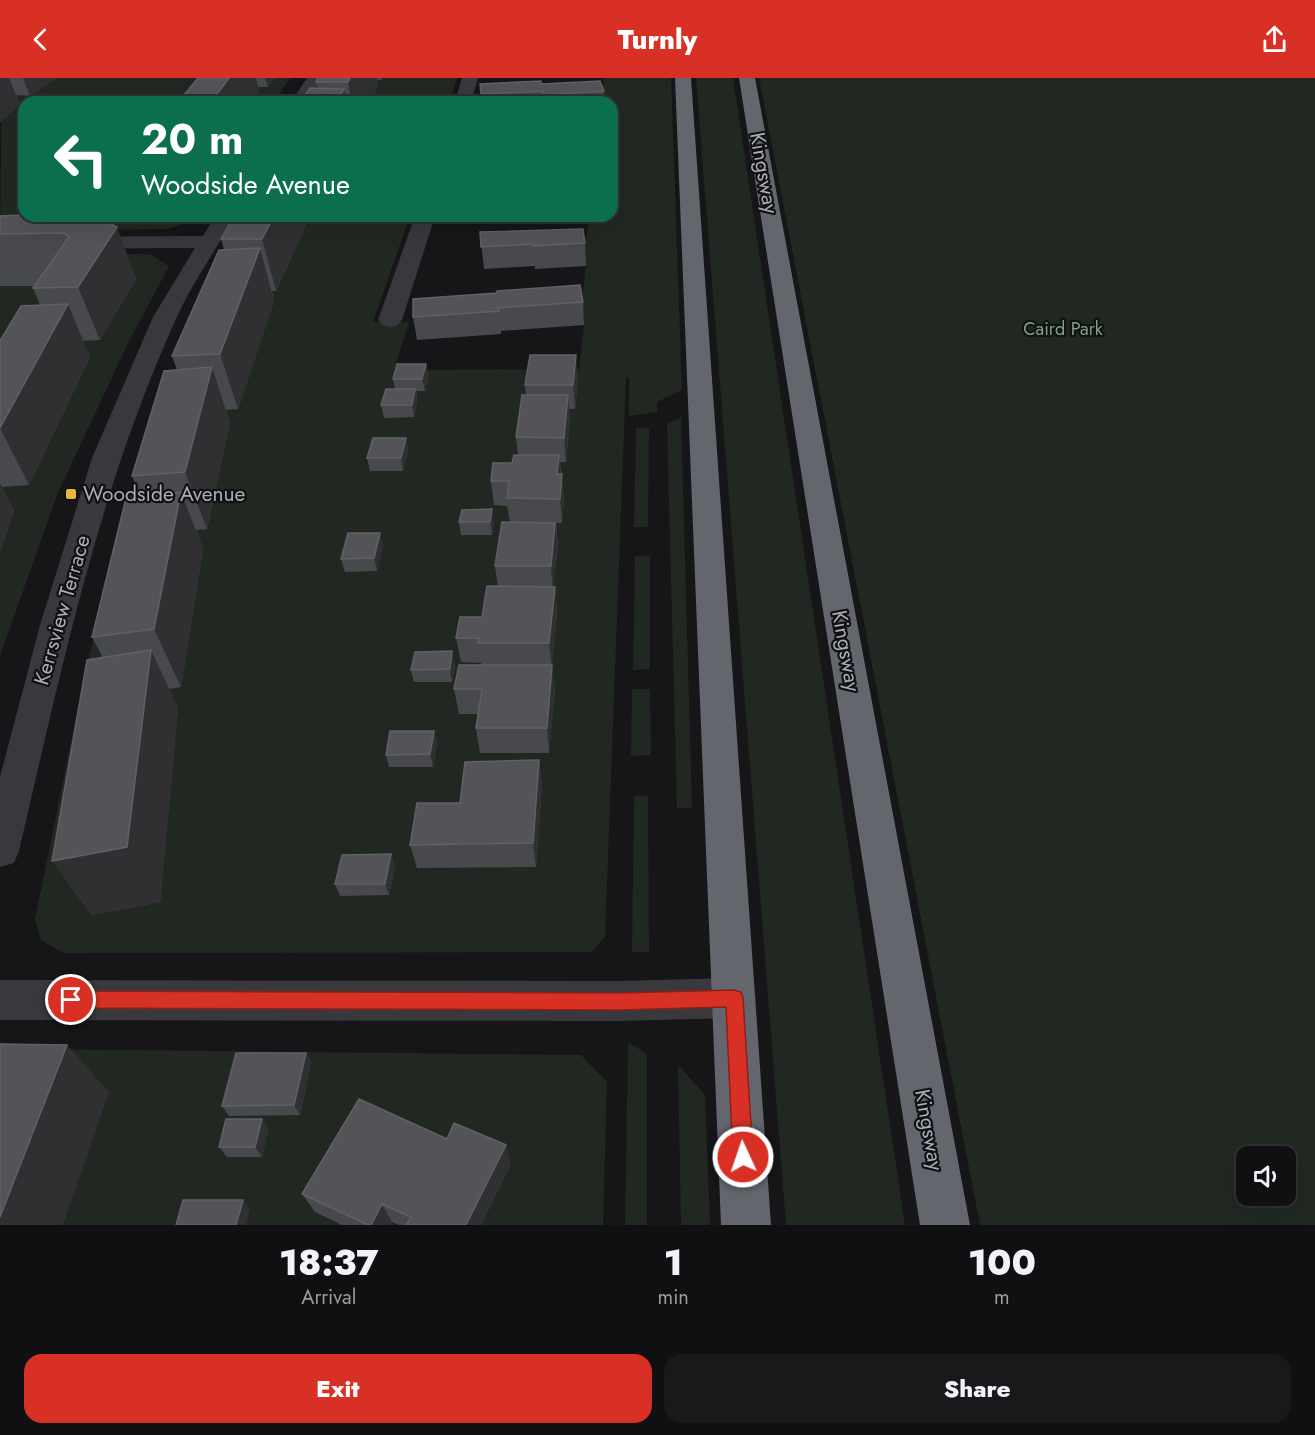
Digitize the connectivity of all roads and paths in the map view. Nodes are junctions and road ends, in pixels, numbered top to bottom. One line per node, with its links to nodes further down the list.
1 (315, 78): 5 (street)
2 (470, 78): 6 (street)
3 (683, 78): 13 (highway)
4 (747, 78): 16 (highway, Kingsway)
5 (303, 96)
6 (465, 96)
7 (221, 222): 9 (street, Kerrsview Terrace)
8 (422, 222): 11 (street)
9 (208, 242): 10 (street); 12 (street, Kerrsview Terrace)
10 (0, 243)
11 (390, 320)
12 (0, 851)
13 (734, 998): 14 (street); 15 (highway)
14 (0, 1000)
15 (746, 1225)
16 (945, 1225)

